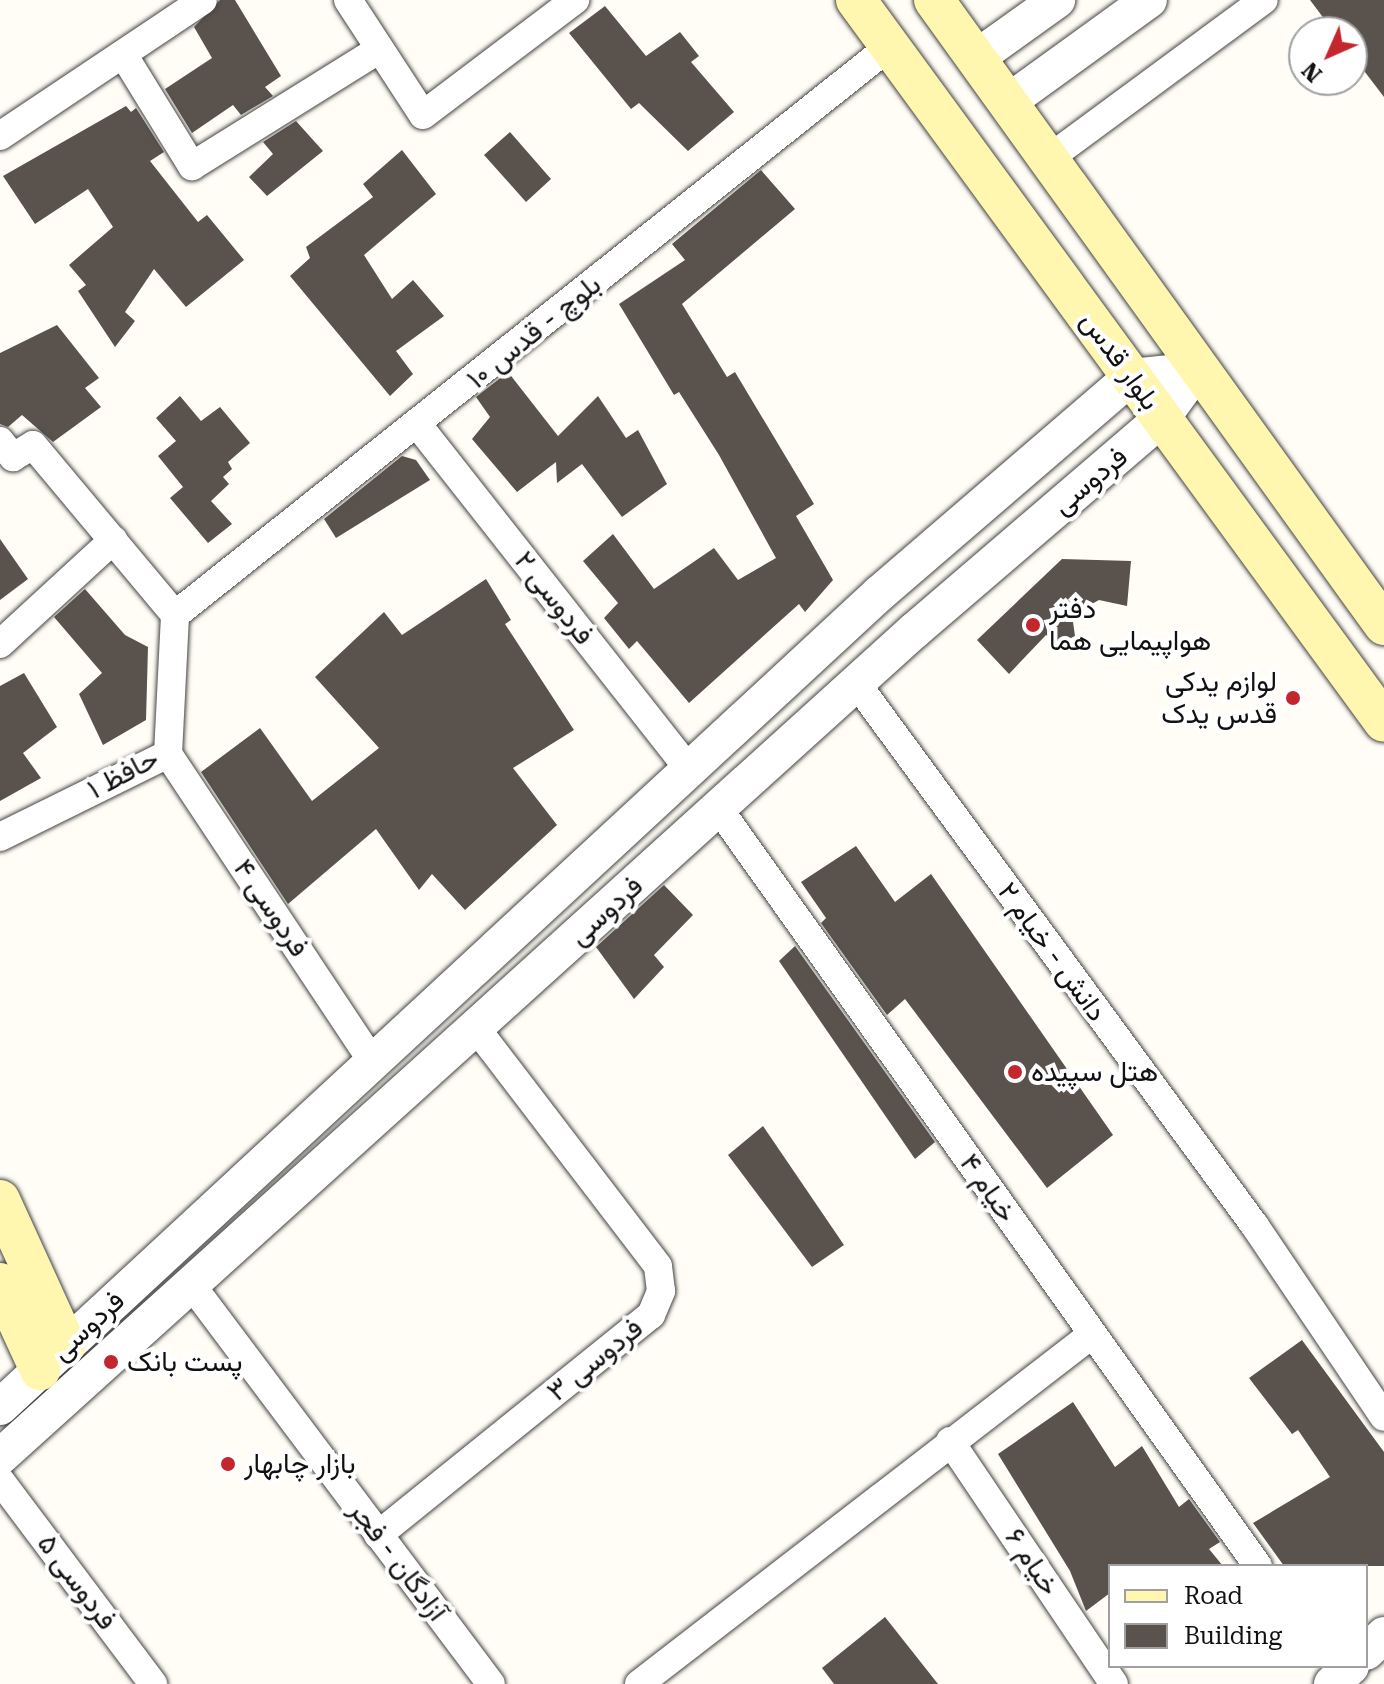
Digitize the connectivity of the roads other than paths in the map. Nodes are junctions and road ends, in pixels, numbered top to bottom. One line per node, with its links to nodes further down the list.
1 (203, 0): 11 (street)
2 (348, 0): 10 (street)
3 (575, 0): 10 (street)
4 (856, 0): 9 (main road, بلوار قدس)
5 (934, 0): 12 (main road, بلوار قدس)
6 (1057, 0): 12 (street)
7 (1149, 0): 13 (street)
8 (1264, 0): 15 (street)
9 (890, 46): 17 (main road, بلوار قدس); 19 (street, بلوچ - قدس ۱۰)
10 (380, 49): 11 (street)
11 (123, 54): 14 (street)
12 (976, 58): 13 (main road, بلوار قدس)
13 (1008, 102): 15 (main road, بلوار قدس)
14 (0, 136)
15 (1048, 159): 16 (main road, بلوار قدس)
16 (1197, 370): 17 (street); 18 (street, فردوسی); 23 (main road, بلوار قدس)
17 (1131, 377): 18 (main road, بلوار قدس); 28 (street, فردوسی)
18 (1161, 419): 25 (street, فردوسی); 26 (main road, بلوار قدس)
19 (418, 425): 22 (street, بلوچ - قدس ۱۰); 28 (street, فردوسی ۲)
20 (0, 441): 21 (street)
21 (113, 540): 22 (street); 24 (street)
22 (175, 615): 27 (street, حافظ ۱)
23 (1384, 625)
24 (0, 644)
25 (857, 684): 29 (street, فردوسی); 39 (street, دانش - خیام ۲)
26 (1384, 722)
27 (168, 754): 30 (street, حافظ ۱); 32 (street, فردوسی ۴)
28 (690, 771): 32 (street, فردوسی)
29 (719, 809): 31 (street, فردوسی); 36 (street, خیام ۴)
30 (0, 837)
31 (476, 1028): 35 (street, فردوسی); 43 (street, فردوسی ۳)
32 (373, 1062): 37 (street, فردوسی)
33 (0, 1200): 37 (main road)
34 (0, 1283): 37 (main road)
35 (190, 1283): 41 (street, فردوسی); 43 (street, آزادگان - فجر)
36 (1091, 1335): 40 (street); 44 (street, خیام ۴)
37 (53, 1358): 38 (street, فردوسی)
38 (0, 1407)
39 (1384, 1417)
40 (950, 1441): 47 (street); 48 (street, خیام ۶)
41 (0, 1457)
42 (0, 1480): 46 (street, فردوسی ۵)
43 (378, 1535): 45 (street, آزادگان - فجر)
44 (1257, 1564)
45 (485, 1682)
46 (153, 1684)
47 (639, 1684)
48 (1114, 1684)

